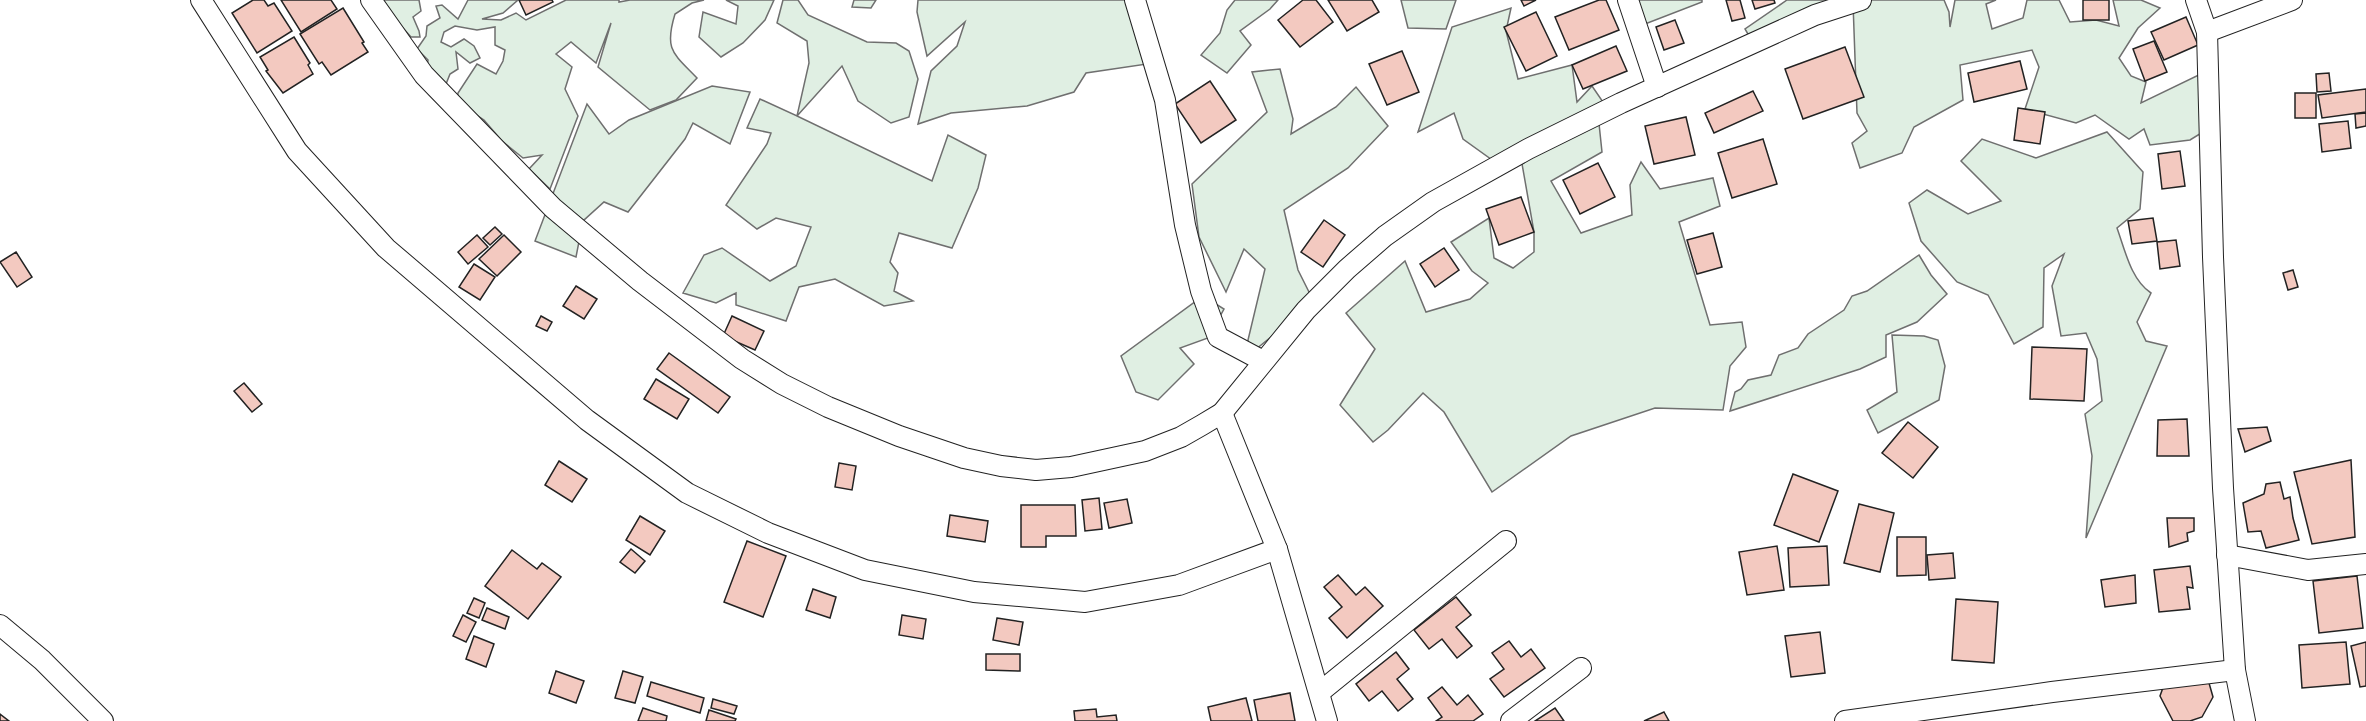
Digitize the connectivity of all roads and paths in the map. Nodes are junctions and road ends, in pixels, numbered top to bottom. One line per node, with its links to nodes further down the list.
1 (201, 0): 13 (street)
2 (371, 0): 11 (street)
3 (1135, 0): 10 (street)
4 (1628, 0): 9 (street)
5 (1861, 0): 9 (street)
6 (2196, 0): 8 (street)
7 (2292, 0): 8 (street)
8 (2207, 32): 14 (street)
9 (1657, 87): 10 (street)
10 (1263, 361): 11 (street)
11 (1222, 413): 13 (street)
12 (1506, 542): 19 (street)
13 (1277, 549): 19 (street)
14 (2228, 555): 15 (street); 18 (street)
15 (2366, 564)
16 (0, 626): 20 (street)
17 (1581, 668): 22 (street)
18 (2235, 670): 23 (street); 24 (street)
19 (1320, 692): 21 (street)
20 (103, 721)
21 (1327, 721)
22 (1510, 721)
23 (1845, 721)
24 (2245, 721)

